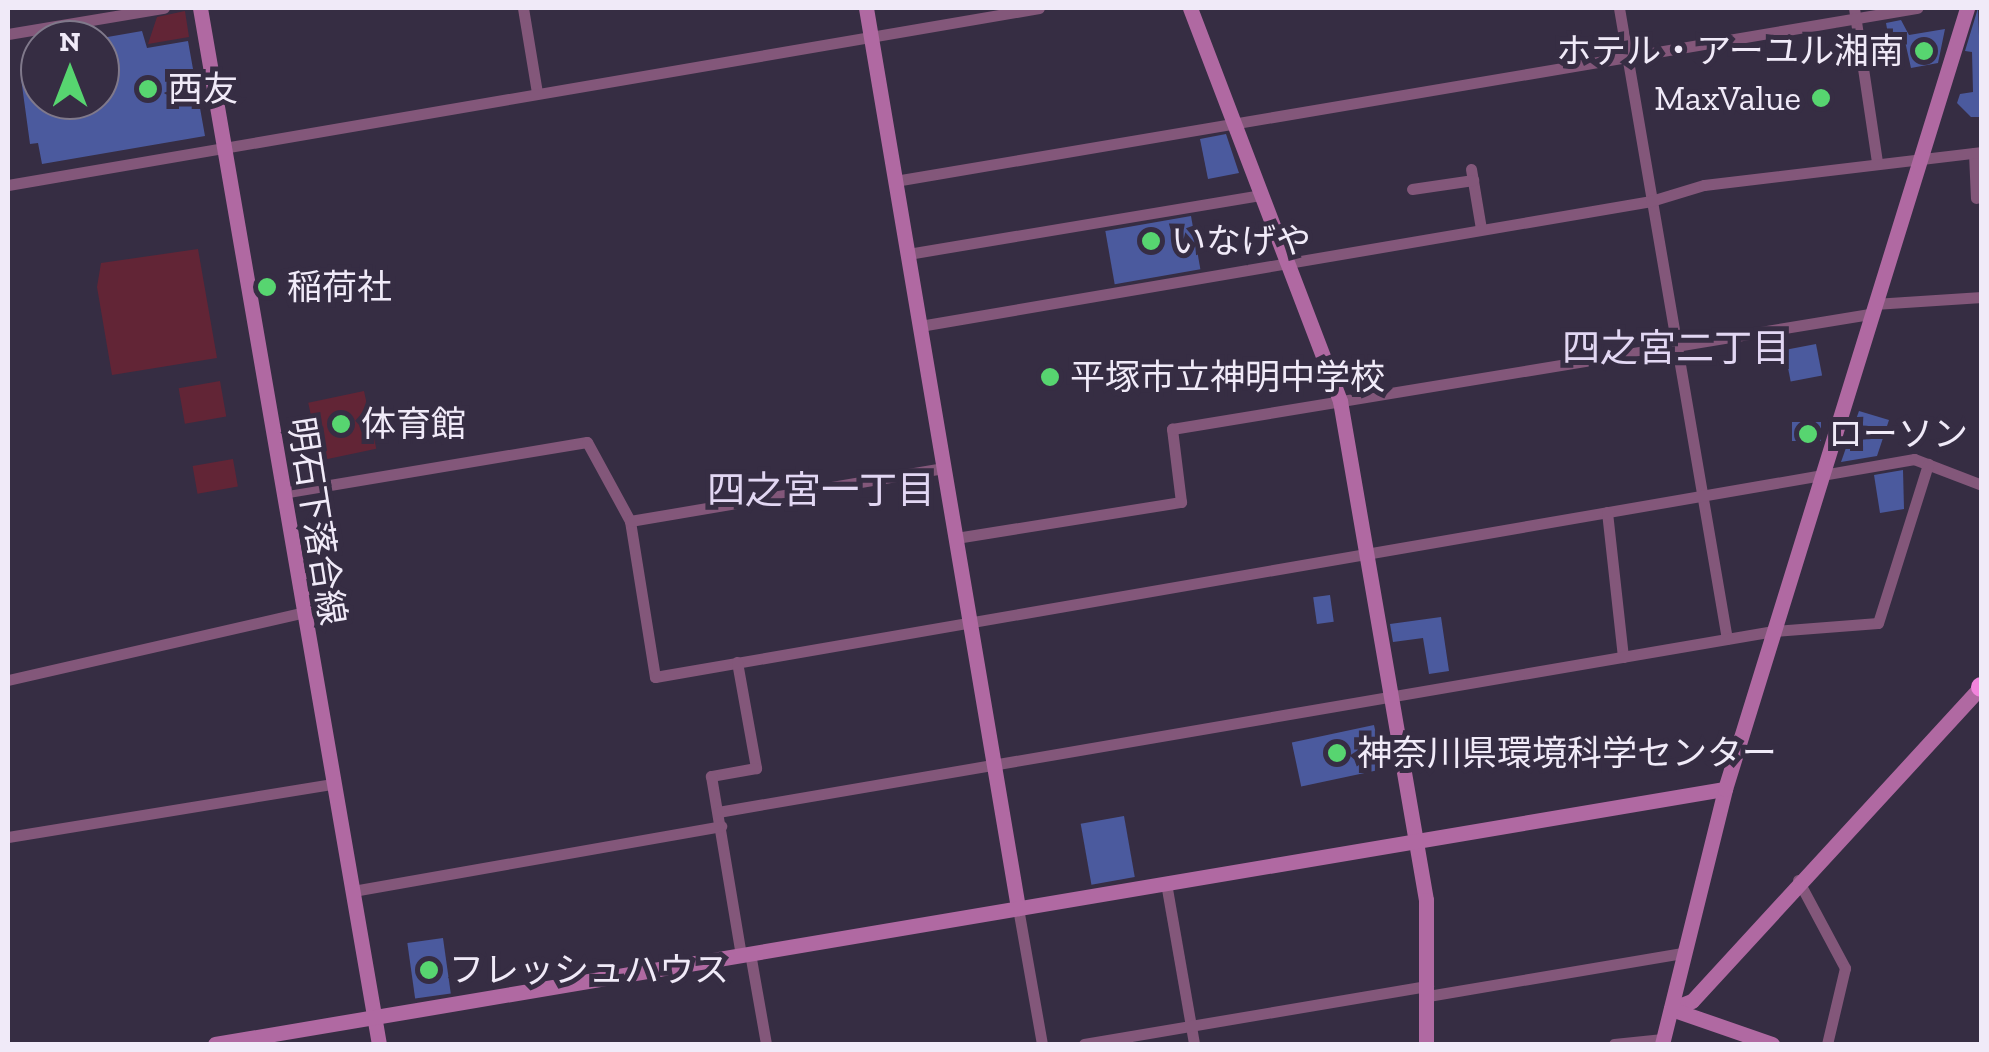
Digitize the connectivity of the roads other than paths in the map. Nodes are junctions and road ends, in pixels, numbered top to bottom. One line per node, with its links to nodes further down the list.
1 (164, 8): 11 (street)
2 (200, 8): 16 (street, 明石下落合線)
3 (523, 8): 14 (street)
4 (866, 8): 12 (street)
5 (1038, 8): 12 (street)
6 (1190, 8): 15 (street)
7 (1619, 8): 13 (street)
8 (1917, 8): 10 (street)
9 (1967, 8): 18 (street)
10 (1855, 13): 13 (street); 19 (street)
11 (8, 34)
12 (871, 37): 14 (street); 20 (street)
13 (1628, 57): 15 (street); 25 (street)
14 (537, 93): 16 (street)
15 (1236, 123): 20 (street); 23 (street)
16 (224, 148): 21 (street); 38 (street, 明石下落合線)
17 (1978, 152): 18 (street); 24 (street)
18 (1919, 156): 19 (street); 30 (street)
19 (1878, 162): 25 (street)
20 (895, 180): 27 (street)
21 (8, 185)
22 (1412, 190): 26 (street)
23 (1260, 195): 27 (street); 28 (street)
24 (1976, 198)
25 (1651, 201): 26 (street); 32 (street)
26 (1481, 229): 28 (street)
27 (908, 254): 31 (street)
28 (1286, 260): 31 (street); 33 (street)
29 (1982, 297): 30 (street)
30 (1872, 309): 32 (street); 36 (street)
31 (920, 326): 35 (street)
32 (1676, 344): 33 (street); 39 (street)
33 (1340, 400): 42 (street); 43 (street)
34 (1928, 464): 36 (street); 37 (street); 46 (street)
35 (944, 468): 41 (street); 42 (street)
36 (1821, 478): 39 (street); 46 (street)
37 (1982, 485)
38 (282, 493): 41 (street); 44 (street, 明石下落合線)
39 (1701, 497): 40 (street); 47 (street)
40 (1607, 512): 43 (street); 48 (street)
41 (630, 521): 49 (street)
42 (956, 538): 45 (street)
43 (1368, 553): 45 (street); 52 (street)
44 (301, 613): 50 (street); 54 (street, 明石下落合線)
45 (970, 621): 49 (street); 53 (street)
46 (1774, 631): 47 (street); 55 (street)
47 (1727, 639): 48 (street)
48 (1623, 657): 52 (street)
49 (736, 662): 56 (street)
50 (8, 680)
51 (1981, 686): 60 (street)
52 (1392, 696): 53 (street); 59 (street)
53 (994, 763): 56 (street); 63 (street)
54 (333, 784): 58 (street); 62 (street, 明石下落合線)
55 (1725, 789): 59 (street); 65 (street)
56 (718, 812): 57 (street)
57 (720, 826): 62 (street); 64 (street)
58 (8, 838)
59 (1417, 842): 61 (street); 66 (street)
60 (1798, 880): 67 (street); 80 (street)
61 (1166, 883): 63 (street); 69 (street)
62 (353, 891): 68 (street, 明石下落合線)
63 (1018, 908): 64 (street); 74 (street)
64 (746, 954): 68 (street); 73 (street)
65 (1682, 954): 66 (street); 67 (street)
66 (1428, 991): 69 (street); 77 (street)
67 (1671, 1009): 70 (street); 79 (street)
68 (375, 1018): 71 (street); 72 (street, 明石下落合線)
69 (1191, 1027): 75 (street); 76 (street)
70 (1662, 1042): 78 (street)
71 (216, 1044)
72 (380, 1044)
73 (766, 1044)
74 (1042, 1044)
75 (1084, 1044)
76 (1194, 1044)
77 (1426, 1044)
78 (1614, 1044)
79 (1772, 1044)
80 (1827, 1044)

